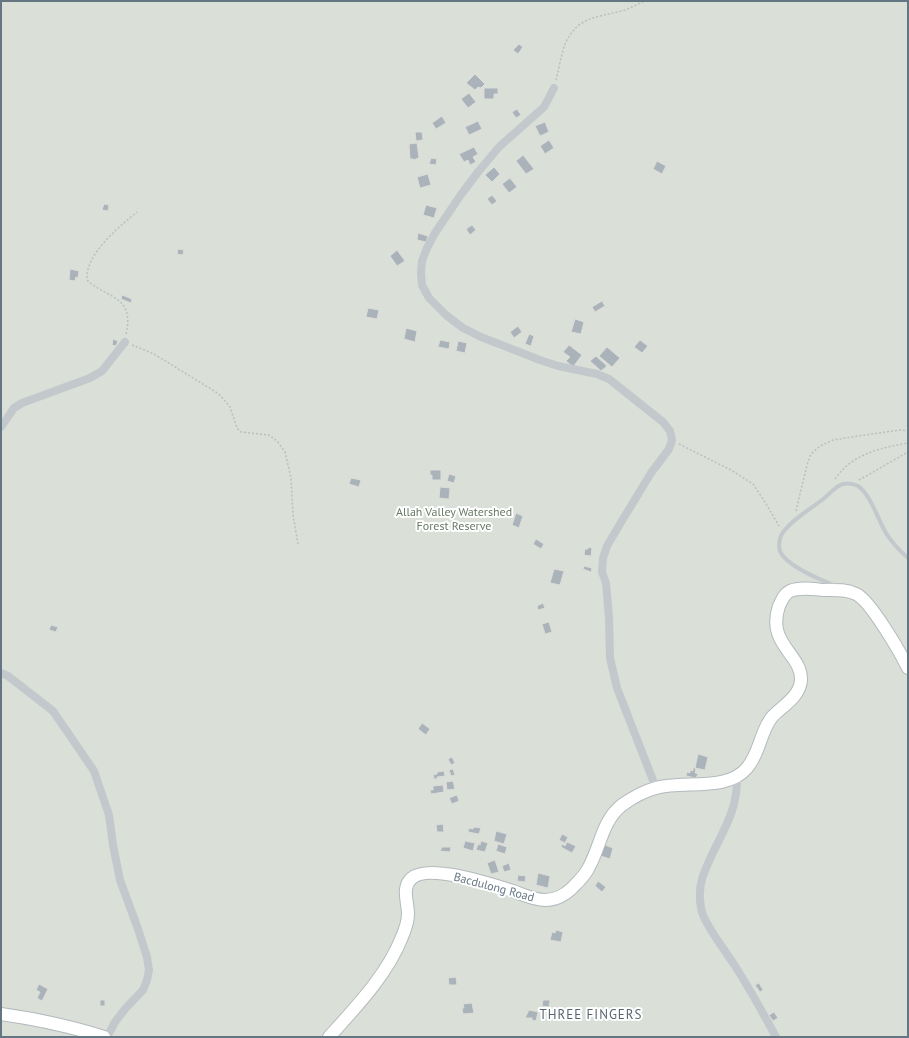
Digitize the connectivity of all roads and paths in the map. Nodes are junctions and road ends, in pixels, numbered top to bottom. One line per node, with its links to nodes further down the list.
1 (645, 1): 2 (path)
2 (554, 88): 7 (street)
3 (137, 212): 4 (path)
4 (125, 342): 5 (street); 14 (path)
5 (1, 428)
6 (908, 431): 12 (path)
7 (672, 440): 13 (path); 20 (street)
8 (908, 443): 11 (path)
9 (908, 452): 10 (path)
10 (852, 484): 11 (lane); 15 (lane)
11 (826, 497): 12 (lane)
12 (794, 520): 13 (lane)
13 (783, 532): 16 (lane)
14 (298, 544)
15 (908, 558)
16 (847, 591): 17 (street); 19 (street)
17 (908, 668)
18 (1, 673): 22 (street)
19 (737, 777): 20 (street, Bacdulong Road); 24 (street)
20 (656, 788): 23 (street, Bacdulong Road)
21 (1, 1014): 22 (street)
22 (106, 1037)
23 (329, 1037)
24 (776, 1037)

